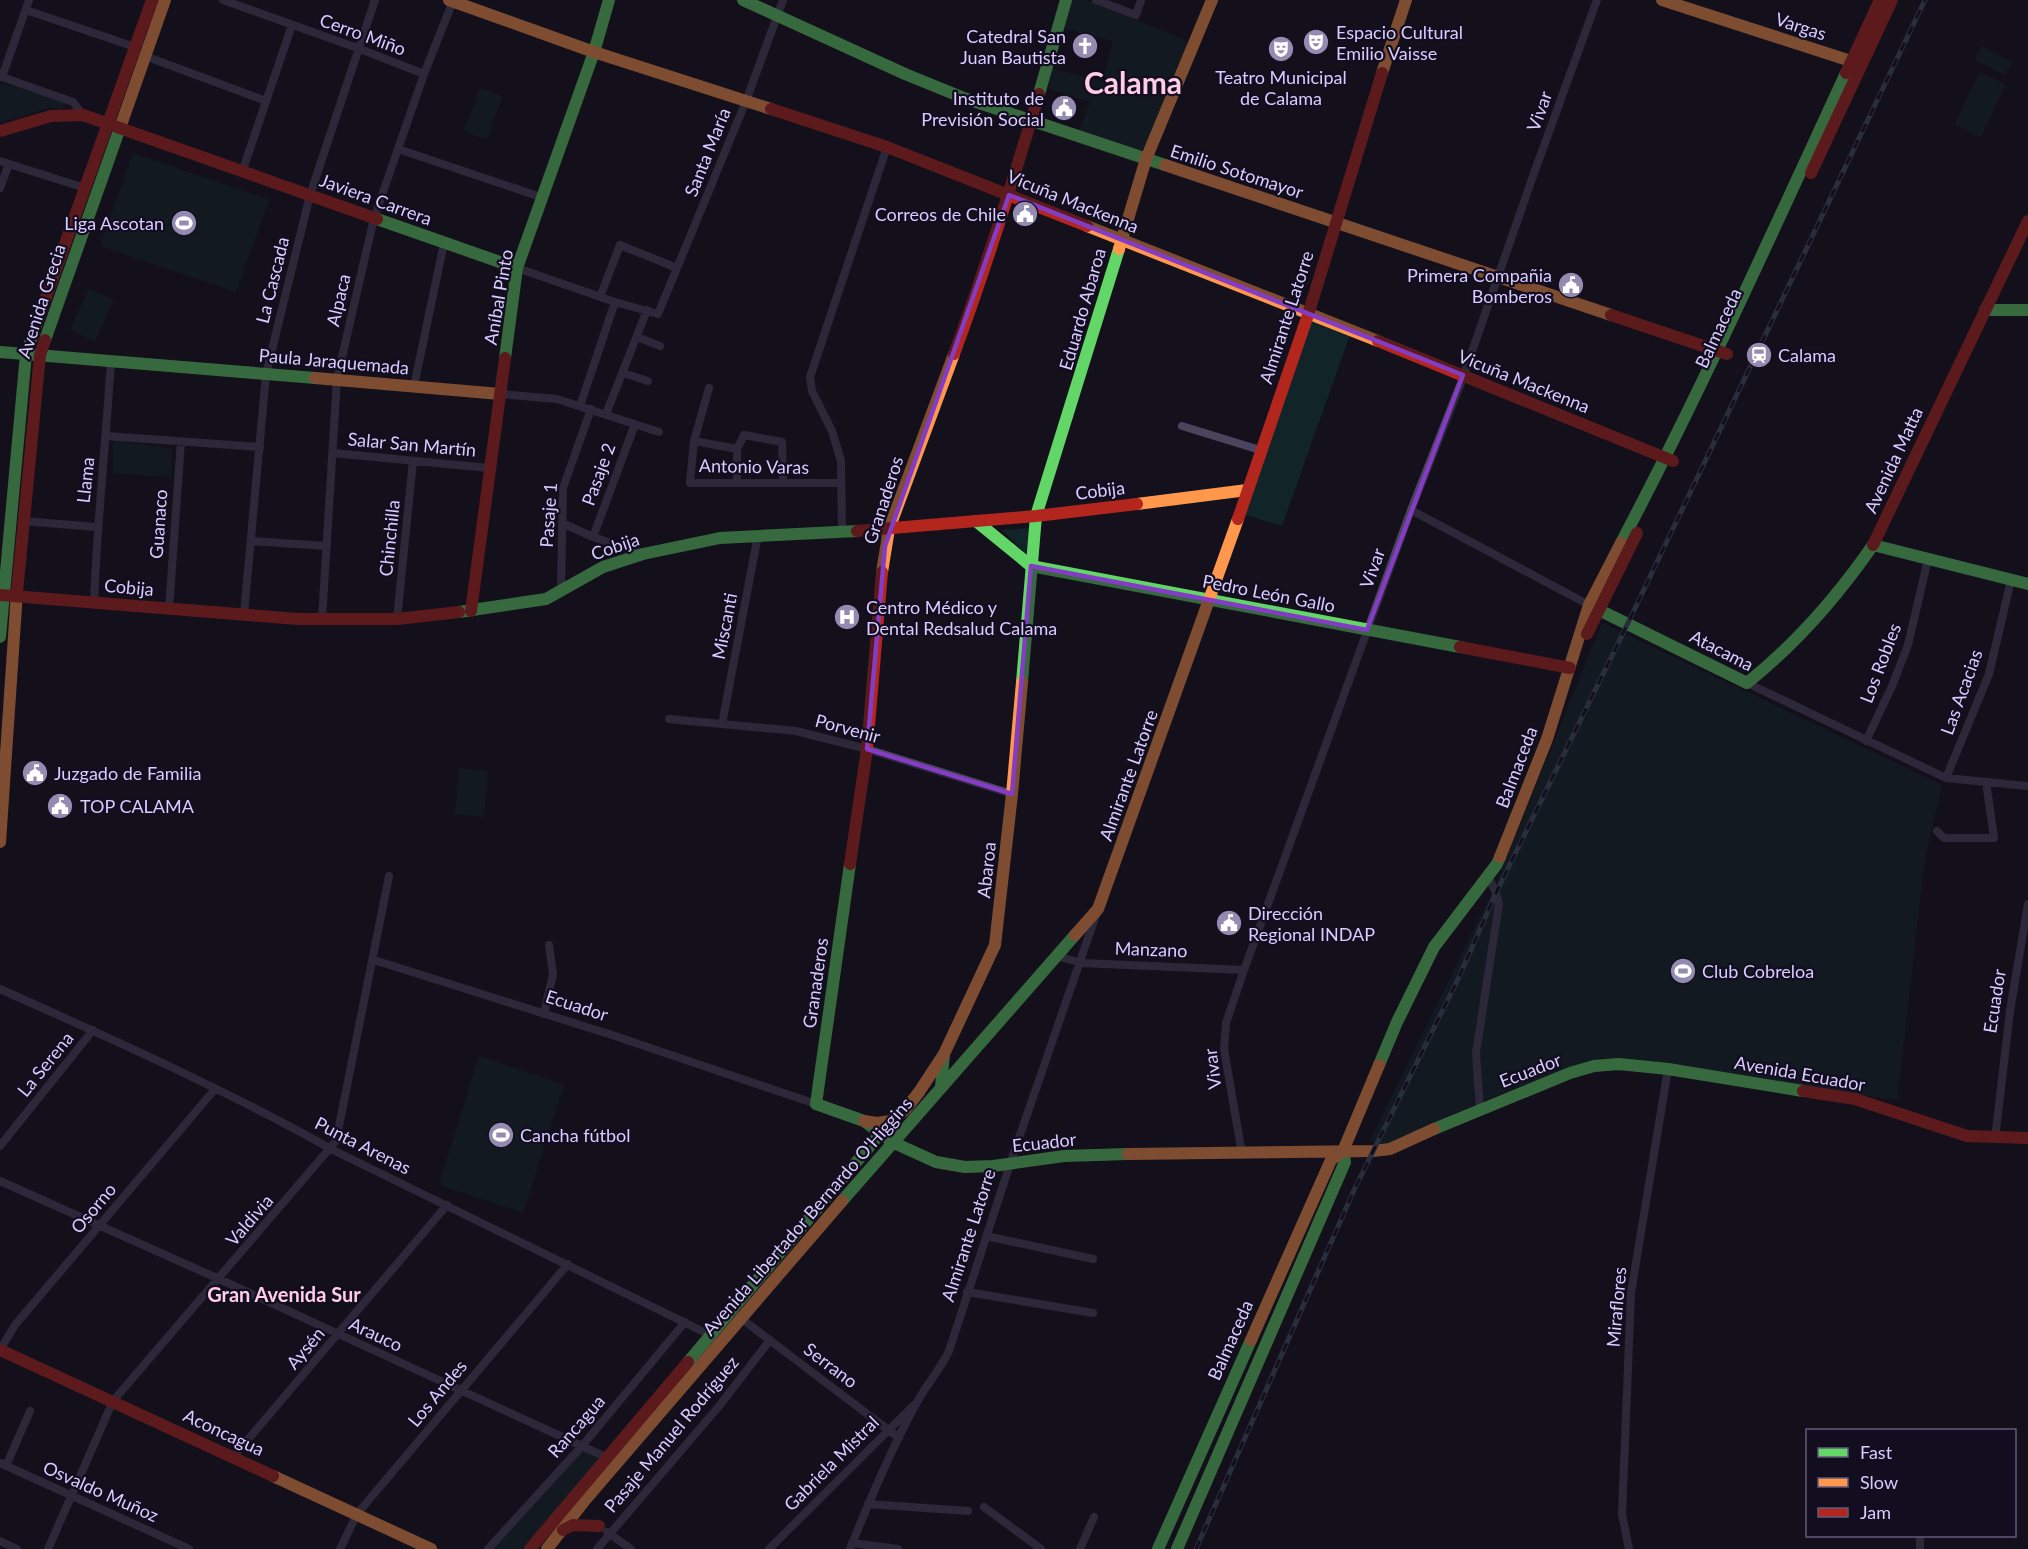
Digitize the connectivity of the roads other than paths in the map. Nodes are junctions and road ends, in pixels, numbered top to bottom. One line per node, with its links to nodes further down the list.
1 (29, 0): 19 (street)
2 (152, 0): 22 (main road, Avenida Grecia)
3 (165, 0): 25 (main road, Avenida Grecia)
4 (223, 0): 21 (street, Cerro Miño)
5 (375, 0): 23 (street, La Cascada)
6 (609, 0): 24 (main road, Aníbal Pinto)
7 (743, 0): 20 (main road, Emilio Sotomayor)
8 (783, 0): 20 (street, Santa María)
9 (1066, 0): 33 (main road, Granaderos)
10 (1096, 0): 11 (street)
11 (1141, 0)
12 (1212, 0): 38 (main road, Eduardo Abaroa)
13 (1406, 0): 48 (main road, Almirante Latorre)
14 (1597, 0): 53 (street, Vivar)
15 (1662, 0): 27 (main road, Vargas)
16 (1880, 0): 27 (main road, Balmaceda)
17 (1892, 0): 27 (main road, Balmaceda)
18 (451, 1): 24 (main road, Vicuña Mackenna); 28 (street, Alpaca)
19 (26, 9): 22 (street); 26 (street)
20 (777, 15): 31 (street, Santa María); 33 (main road, Emilio Sotomayor)
21 (292, 25): 23 (street, Cerro Miño); 30 (street)
22 (135, 47): 34 (main road, Avenida Grecia)
23 (360, 49): 28 (street, Cerro Miño); 43 (street, La Cascada)
24 (594, 52): 31 (main road, Vicuña Mackenna); 45 (main road, Aníbal Pinto)
25 (145, 56): 30 (street); 34 (main road, Avenida Grecia)
26 (3, 59): 29 (street)
27 (1856, 63): 64 (main road, Balmaceda)
28 (424, 74): 37 (street, Alpaca)
29 (1, 77): 32 (street, Javiera Carrera)
30 (266, 101): 40 (street)
31 (746, 101): 36 (main road, Vicuña Mackenna); 52 (street, Santa María)
32 (83, 115): 34 (main road, Javiera Carrera); 35 (main road, Javiera Carrera)
33 (1031, 121): 38 (main road, Emilio Sotomayor); 44 (main road, Granaderos)
34 (114, 126): 40 (main road, Javiera Carrera); 42 (main road, Avenida Grecia); 66 (main road, Avenida Grecia)
35 (0, 131)
36 (887, 147): 44 (main road, Vicuña Mackenna); 94 (street)
37 (398, 149): 45 (street); 46 (street, Alpaca)
38 (1146, 159): 48 (main road, Emilio Sotomayor); 49 (main road, Eduardo Abaroa)
39 (4, 162): 41 (street); 42 (street)
40 (242, 172): 43 (main road, Javiera Carrera)
41 (0, 188)
42 (85, 188): 65 (main road, Avenida Grecia)
43 (310, 195): 46 (main road, Javiera Carrera); 69 (street, La Cascada)
44 (1009, 195): 49 (main road, Vicuña Mackenna); 102 (main road, Granaderos)
45 (541, 197): 51 (main road, Aníbal Pinto)
46 (374, 218): 50 (main road, Javiera Carrera); 71 (street, Alpaca)
47 (2028, 221): 57 (main road, Avenida Matta)
48 (1335, 222): 53 (main road, Emilio Sotomayor); 60 (main road, Almirante Latorre)
49 (1121, 239): 60 (main road, Vicuña Mackenna); 97 (main road, Eduardo Abaroa)
50 (444, 243): 51 (main road, Javiera Carrera); 73 (street)
51 (517, 268): 54 (street, Javiera Carrera); 75 (main road, Aníbal Pinto)
52 (677, 268): 54 (street); 59 (street, Santa María)
53 (1498, 277): 64 (main road, Emilio Sotomayor); 70 (street, Vivar)
54 (600, 297): 55 (street, Javiera Carrera)
55 (615, 302): 56 (street, Javiera Carrera); 76 (street)
56 (647, 310): 59 (street, Javiera Carrera); 61 (street, Pasaje 2)
57 (1985, 310): 58 (main road); 107 (main road, Avenida Matta)
58 (2028, 310)
59 (658, 314)
60 (1308, 315): 70 (main road, Vicuña Mackenna); 87 (main road, Almirante Latorre)
61 (637, 337): 62 (street); 68 (street, Pasaje 2)
62 (660, 346)
63 (0, 352): 65 (main road, Paula Jaraquemada)
64 (1722, 352): 89 (main road, Balmaceda)
65 (26, 354): 66 (main road, Paula Jaraquemada); 98 (main road, Avenida Grecia)
66 (40, 355): 67 (main road, Paula Jaraquemada); 98 (main road, Avenida Grecia)
67 (111, 360): 69 (main road, Paula Jaraquemada); 82 (street, Llama)
68 (623, 373): 72 (street); 78 (street, Pasaje 2)
69 (266, 374): 71 (main road, Paula Jaraquemada); 85 (street, La Cascada)
70 (1463, 375): 89 (main road, Vicuña Mackenna); 96 (street, Vivar)
71 (337, 379): 73 (main road, Paula Jaraquemada); 88 (street, Alpaca)
72 (648, 381)
73 (414, 386): 75 (main road, Paula Jaraquemada)
74 (709, 388): 84 (street, Antonio Varas)
75 (500, 394): 76 (street, Paula Jaraquemada); 91 (main road, Aníbal Pinto)
76 (580, 406): 77 (street, Paula Jaraquemada)
77 (591, 410): 78 (street, Paula Jaraquemada); 100 (street, Pasaje 1)
78 (606, 414): 79 (street, Paula Jaraquemada)
79 (635, 424): 81 (street, Paula Jaraquemada); 105 (street, Pasaje 2)
80 (1182, 426): 87 (street)
81 (659, 432)
82 (106, 436): 83 (street); 101 (street, Llama)
83 (181, 441): 85 (street); 120 (street, Guanaco)
84 (694, 441): 86 (street); 92 (street, Antonio Varas)
85 (260, 447): 106 (street, La Cascada)
86 (737, 449): 92 (street); 93 (street)
87 (1260, 450): 95 (main road, Almirante Latorre)
88 (333, 453): 90 (street, Salar San Martín); 108 (street, Alpaca)
89 (1670, 459): 119 (main road, Balmaceda)
90 (413, 461): 91 (street, Salar San Martín); 124 (street, Chinchilla)
91 (489, 468): 121 (main road, Aníbal Pinto)
92 (737, 483): 93 (street, Antonio Varas)
93 (783, 483): 94 (street, Antonio Varas)
94 (840, 483): 103 (street)
95 (1247, 490): 97 (main road, Cobija); 117 (main road, Almirante Latorre)
96 (1411, 510): 119 (street, Atacama); 125 (street, Vivar)
97 (1036, 516): 99 (main road, Cobija); 111 (main road, Eduardo Abaroa)
98 (11, 519): 101 (street); 115 (main road, Avenida Grecia); 116 (main road, Avenida Grecia)
99 (976, 521): 102 (main road, Cobija); 111 (main road, Pedro León Gallo)
100 (562, 523): 105 (street); 114 (street, Pasaje 1)
101 (97, 527): 118 (street, Llama)
102 (889, 529): 103 (main road, Cobija); 132 (main road, Granaderos)
103 (842, 530): 104 (main road, Cobija)
104 (758, 535): 109 (main road, Cobija); 130 (street, Miscanti)
105 (593, 537): 109 (street)
106 (251, 541): 108 (street); 122 (street, La Cascada)
107 (1873, 545): 110 (main road); 128 (main road, Avenida Matta)
108 (327, 546): 123 (street, Alpaca)
109 (643, 554): 114 (main road, Cobija)
110 (1928, 559): 112 (main road); 131 (street, Los Robles)
111 (1031, 566): 117 (main road, Pedro León Gallo); 136 (main road, Abaroa)
112 (2011, 580): 113 (main road); 133 (street, Las Acacias)
113 (2028, 584)
114 (561, 590): 121 (main road, Cobija)
115 (1, 595): 116 (main road, Cobija); 126 (main road, Avenida Grecia)
116 (16, 596): 118 (main road, Cobija); 138 (main road, Avenida Grecia)
117 (1210, 600): 125 (main road, Pedro León Gallo); 142 (main road, Almirante Latorre)
118 (94, 603): 120 (main road, Cobija)
119 (1594, 608): 127 (main road, Balmaceda); 128 (main road, Atacama)
120 (169, 609): 122 (main road, Cobija)
121 (471, 611): 124 (main road, Cobija)
122 (244, 614): 123 (main road, Cobija)
123 (322, 619): 124 (main road, Cobija)
124 (397, 619)
125 (1367, 630): 127 (main road, Pedro León Gallo); 147 (street, Vivar)
126 (0, 637)
127 (1570, 668): 140 (main road, Balmaceda)
128 (1747, 684): 131 (street, Atacama)
129 (669, 719): 130 (street, Porvenir)
130 (722, 724): 132 (street, Porvenir)
131 (1866, 741): 133 (street, Atacama)
132 (867, 749): 136 (street, Porvenir); 155 (main road, Granaderos)
133 (1946, 778): 134 (street, Atacama)
134 (1986, 782): 135 (street, Atacama); 137 (street)
135 (2028, 786)
136 (1012, 794): 151 (main road, Abaroa)
137 (1937, 831)
138 (0, 842)
139 (389, 876): 145 (street, Valdivia)
140 (1488, 876): 156 (street); 164 (main road, Balmaceda)
141 (2028, 904): 159 (street, Ecuador)
142 (1098, 909): 144 (main road, Avenida Libertador Bernardo O'Higgins); 146 (street, Almirante Latorre)
143 (549, 945): 149 (street)
144 (1057, 956): 146 (street, Manzano); 153 (main road, Avenida Libertador Bernardo O'Higgins)
145 (374, 960): 149 (street, Ecuador); 163 (street, Valdivia)
146 (1081, 963): 147 (street, Manzano); 166 (street, Almirante Latorre)
147 (1244, 970): 165 (street, Vivar)
148 (0, 988): 150 (street, Punta Arenas)
149 (544, 1014): 155 (street, Ecuador)
150 (93, 1030): 154 (street, Punta Arenas); 162 (street, La Serena)
151 (944, 1054): 153 (main road); 157 (main road, Abaroa)
152 (1668, 1069): 156 (main road, Ecuador); 159 (main road, Avenida Ecuador); 221 (street, Miraflores)
153 (941, 1087): 161 (main road, Avenida Libertador Bernardo O'Higgins)
154 (215, 1089): 163 (street, Punta Arenas); 169 (street, Osorno)
155 (816, 1104): 157 (main road, Ecuador)
156 (1480, 1108): 164 (main road, Ecuador)
157 (864, 1121): 158 (main road, Ecuador)
158 (880, 1134): 161 (main road, Ecuador); 179 (main road, Avenida Libertador Bernardo O'Higgins)
159 (1995, 1138): 160 (main road, Avenida Ecuador)
160 (2028, 1138)
161 (892, 1142): 166 (main road, Ecuador); 176 (main road, Avenida Libertador Bernardo O'Higgins)
162 (0, 1146)
163 (331, 1149): 168 (street, Punta Arenas); 173 (street, Valdivia)
164 (1342, 1151): 165 (main road, Ecuador); 219 (main road, Balmaceda); 220 (main road, Balmaceda)
165 (1242, 1154): 166 (main road, Ecuador)
166 (1010, 1164): 170 (street, Almirante Latorre)
167 (0, 1181): 169 (street, Arauco)
168 (447, 1205): 172 (street, Punta Arenas); 178 (street, Aysén)
169 (99, 1227): 173 (street, Arauco); 181 (street, Osorno)
170 (986, 1236): 171 (street); 174 (street, Almirante Latorre)
171 (1093, 1259)
172 (568, 1264): 177 (street, Punta Arenas); 182 (street, Los Andes)
173 (219, 1279): 178 (street, Arauco); 184 (street, Valdivia)
174 (967, 1292): 175 (street); 183 (street, Almirante Latorre)
175 (1093, 1313)
176 (742, 1319): 180 (street, Serrano); 193 (main road, Avenida Libertador Bernardo O'Higgins)
177 (685, 1322): 179 (street, Punta Arenas); 188 (street, Rancagua)
178 (338, 1335): 182 (street, Arauco); 189 (street, Aysén)
179 (710, 1335): 190 (main road, Avenida Libertador Bernardo O'Higgins)
180 (770, 1340): 186 (street, Serrano); 202 (street, Pasaje Manuel Rodríguez)
181 (0, 1350): 184 (main road, Aconcagua)
182 (461, 1392): 188 (street, Arauco); 198 (street, Los Andes)
183 (918, 1400): 186 (street, Gabriela Mistral); 187 (street, Almirante Latorre)
184 (113, 1401): 189 (main road, Aconcagua); 192 (street, Valdivia)
185 (30, 1411): 191 (street)
186 (887, 1430): 187 (street, Serrano); 215 (street, Gabriela Mistral)
187 (899, 1438): 194 (street, Almirante Latorre)
188 (582, 1446): 190 (street, Arauco); 210 (street, Rancagua)
189 (234, 1456): 198 (main road, Aconcagua)
190 (608, 1458): 195 (main road, Avenida Libertador Bernardo O'Higgins)
191 (3, 1464): 192 (street, Osvaldo Muñoz)
192 (71, 1496): 206 (street, Valdivia); 207 (street, Osvaldo Muñoz)
193 (588, 1496): 195 (main road, Avenida Libertador Bernardo O'Higgins); 200 (main road)
194 (868, 1504): 197 (street); 204 (street, Almirante Latorre)
195 (573, 1507): 200 (street); 201 (main road, Avenida Libertador Bernardo O'Higgins); 211 (main road, Avenida Libertador Bernardo O'Higgins)
196 (984, 1507): 217 (street)
197 (968, 1511)
198 (357, 1514): 208 (street, Los Andes); 209 (main road, Aconcagua)
199 (1094, 1517): 218 (street)
200 (599, 1526): 201 (main road); 202 (street)
201 (563, 1530): 212 (main road, Avenida Libertador Bernardo O'Higgins)
202 (610, 1534): 213 (street, Pasaje Manuel Rodríguez); 214 (street)
203 (0, 1541): 205 (street)
204 (851, 1546): 216 (street)
205 (17, 1549)
206 (48, 1549)
207 (189, 1549)
208 (340, 1549)
209 (431, 1549)
210 (488, 1549)
211 (530, 1549)
212 (547, 1549)
213 (597, 1549)
214 (631, 1549)
215 (769, 1549)
216 (898, 1549)
217 (1041, 1549)
218 (1080, 1549)
219 (1158, 1549)
220 (1177, 1549)
221 (1629, 1549)

